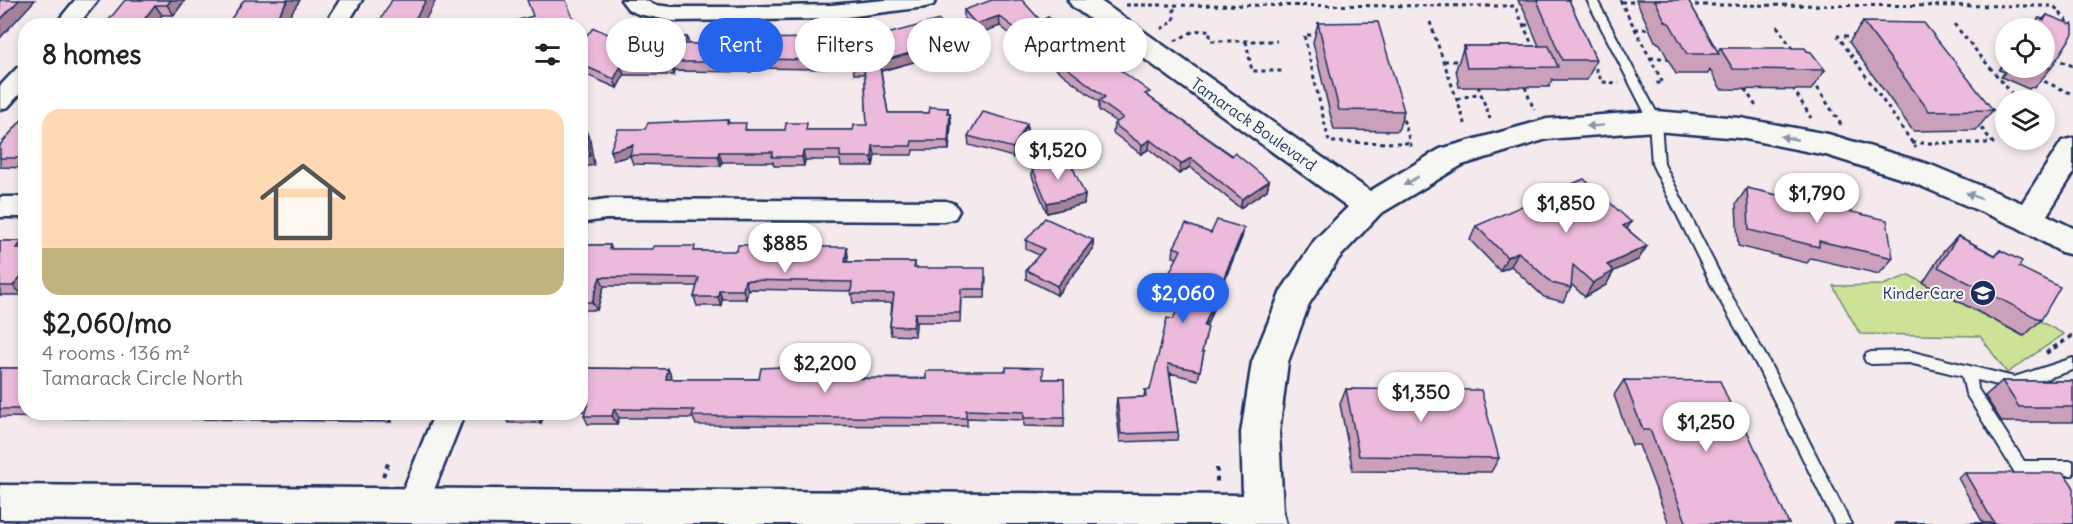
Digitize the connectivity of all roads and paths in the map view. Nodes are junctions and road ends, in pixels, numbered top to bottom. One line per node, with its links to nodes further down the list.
1 (87, 0): 38 (street)
2 (351, 0): 39 (street)
3 (926, 0): 20 (street)
4 (1081, 0): 94 (street, Tamarack Boulevard)
5 (1168, 0): 23 (path)
6 (1219, 0): 25 (path)
7 (1269, 0): 28 (path)
8 (1316, 0): 29 (path)
9 (1359, 0): 30 (path)
10 (1410, 0): 31 (path)
11 (1460, 0): 32 (path)
12 (1592, 0): 85 (lane)
13 (1724, 0): 27 (path)
14 (1774, 0): 33 (path)
15 (1816, 0): 34 (path)
16 (1862, 0): 35 (path)
17 (1905, 0): 36 (path)
18 (1947, 0): 37 (path)
19 (1620, 1): 21 (path); 46 (path)
20 (634, 2)
21 (1637, 2)
22 (1124, 5): 23 (path)
23 (1169, 5): 24 (path)
24 (1174, 5): 25 (path); 48 (path)
25 (1220, 5): 28 (path)
26 (1684, 5): 27 (path)
27 (1727, 5): 33 (path)
28 (1270, 6): 29 (path)
29 (1318, 6): 30 (path)
30 (1361, 6): 31 (path)
31 (1411, 6): 32 (path)
32 (1462, 6): 43 (path)
33 (1778, 6): 34 (path)
34 (1820, 6): 35 (path)
35 (1866, 6): 36 (path)
36 (1909, 6): 37 (path)
37 (1952, 6): 42 (path)
38 (72, 18)
39 (340, 18)
40 (1430, 22): 60 (path)
41 (1954, 24): 75 (path)
42 (2073, 24)
43 (1524, 25): 44 (path); 54 (path)
44 (1530, 25)
45 (1777, 26): 59 (path)
46 (1635, 29): 47 (path); 56 (path)
47 (1650, 29)
48 (1159, 30)
49 (1325, 35): 90 (path)
50 (1859, 36): 89 (path)
51 (1174, 41): 52 (path)
52 (1246, 41): 53 (path); 65 (path)
53 (1277, 41)
54 (1535, 52)
55 (1588, 54): 63 (path)
56 (1650, 58): 57 (path); 70 (path)
57 (1668, 58)
58 (2055, 59): 64 (path)
59 (1800, 60)
60 (1444, 61): 61 (path); 78 (path)
61 (1468, 61)
62 (1585, 62): 63 (path)
63 (1592, 62): 69 (path)
64 (2073, 66)
65 (1283, 71)
66 (2036, 78): 77 (path)
67 (1812, 80): 88 (path)
68 (18, 81): 79 (street)
69 (1621, 83)
70 (1645, 83)
71 (1478, 86): 76 (path)
72 (1525, 87): 81 (path)
73 (1793, 88): 86 (path)
74 (1745, 89): 82 (path)
75 (2009, 90)
76 (1480, 93): 78 (path); 84 (path)
77 (2070, 93)
78 (1457, 99): 87 (path)
79 (0, 101)
80 (1400, 110): 90 (path)
81 (1534, 110)
82 (1759, 111)
83 (1972, 116): 89 (path)
84 (1490, 119)
85 (1655, 121): 94 (street, one-way to 94); 99 (street, one-way to 85); 114 (lane)
86 (1813, 122)
87 (1466, 126)
88 (1844, 129)
89 (1912, 142): 93 (path)
90 (1410, 143): 91 (path)
91 (1412, 148)
92 (2073, 148): 99 (street)
93 (1918, 151)
94 (1369, 206): 113 (street)
95 (0, 207): 96 (street)
96 (18, 207)
97 (946, 211): 98 (street)
98 (588, 212)
99 (2028, 219): 100 (street)
100 (2073, 243)
101 (1870, 358): 103 (lane)
102 (2073, 364): 103 (lane)
103 (1969, 372): 107 (lane)
104 (447, 420): 111 (street)
105 (390, 461): 108 (path)
106 (1217, 468): 109 (path)
107 (2073, 468)
108 (383, 476)
109 (1217, 484)
110 (0, 502): 111 (street)
111 (413, 505): 112 (street)
112 (841, 517): 113 (street)
113 (1265, 518)
114 (1843, 524)

